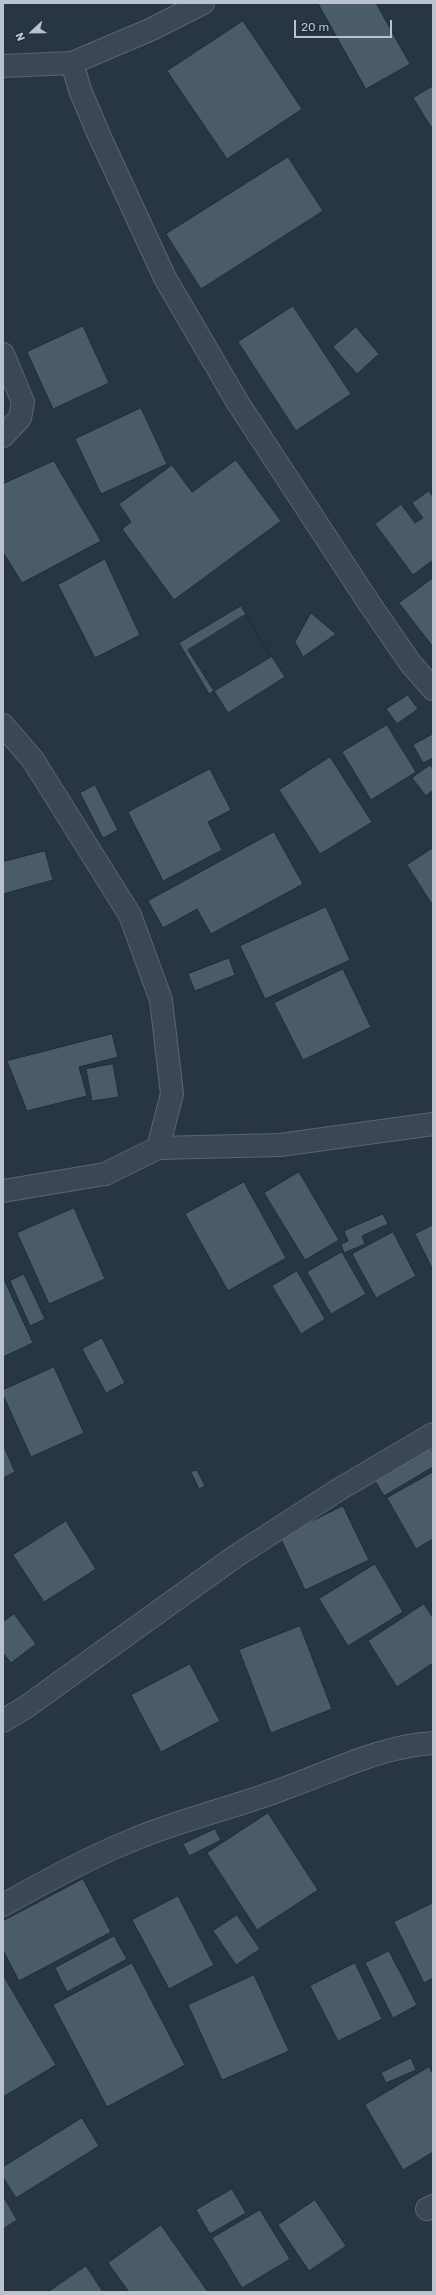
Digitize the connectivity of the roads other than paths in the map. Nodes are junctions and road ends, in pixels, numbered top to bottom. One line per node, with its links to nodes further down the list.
1 (203, 3): 2 (street)
2 (72, 63): 3 (street); 6 (street)
3 (3, 66)
4 (3, 354): 5 (street)
5 (3, 436)
6 (433, 689)
7 (3, 725): 9 (street)
8 (433, 1124): 9 (street)
9 (158, 1148): 10 (street)
10 (3, 1191)
11 (433, 1434): 12 (street)
12 (3, 1721)
13 (433, 1743): 14 (street)
14 (3, 1905)

